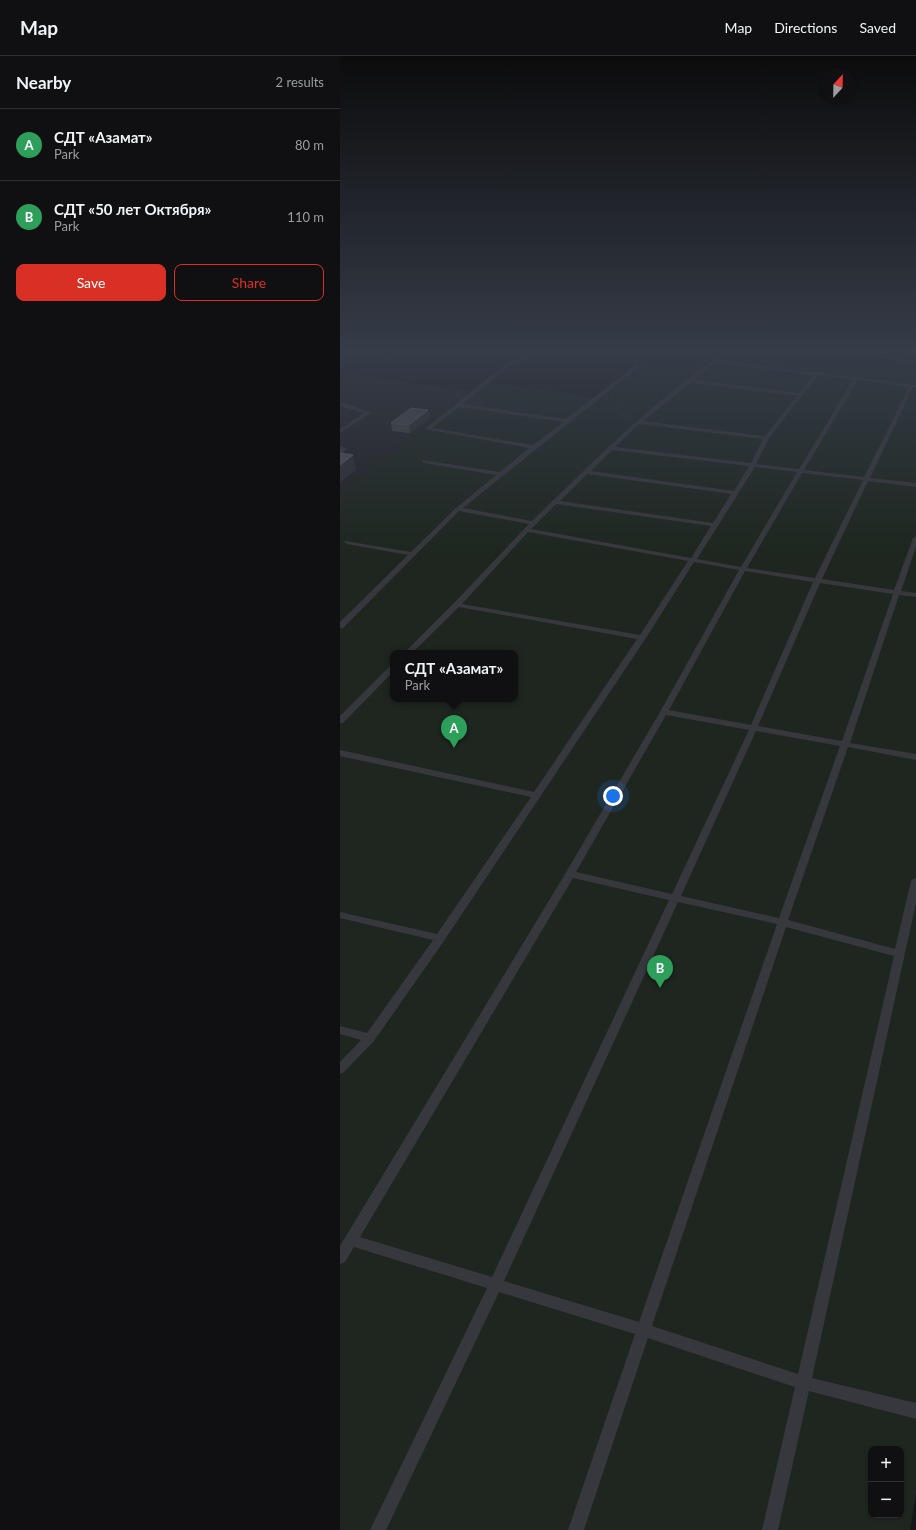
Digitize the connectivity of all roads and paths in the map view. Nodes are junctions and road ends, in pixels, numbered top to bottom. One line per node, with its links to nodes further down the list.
1 (361, 418): 12 (lane)
2 (441, 418): 14 (lane)
3 (546, 418): 10 (lane)
4 (571, 418): 10 (lane)
5 (627, 418): 11 (path)
6 (643, 418): 11 (lane)
7 (782, 418): 13 (lane)
8 (833, 418): 20 (lane)
9 (897, 418): 23 (lane)
10 (567, 421): 14 (lane)
11 (638, 422): 13 (lane); 16 (lane)
12 (340, 431)
13 (766, 438): 19 (lane)
14 (534, 447): 22 (lane)
15 (340, 448): 17 (lane)
16 (610, 448): 19 (lane); 21 (lane)
17 (340, 452)
18 (424, 461): 22 (lane)
19 (753, 465): 20 (lane); 25 (lane)
20 (801, 470): 23 (lane); 35 (lane)
21 (586, 472): 25 (lane); 26 (lane)
22 (500, 474): 27 (lane)
23 (866, 478): 24 (lane); 36 (lane)
24 (916, 485)
25 (735, 493): 29 (lane)
26 (555, 502): 28 (lane); 29 (lane)
27 (458, 509): 28 (lane); 33 (lane)
28 (533, 523): 30 (lane)
29 (715, 525): 34 (lane)
30 (526, 530): 34 (lane); 39 (lane)
31 (916, 538): 37 (lane)
32 (347, 542): 33 (lane)
33 (413, 554): 40 (lane)
34 (693, 559): 35 (lane); 41 (lane)
35 (743, 569): 36 (lane); 44 (lane)
36 (818, 579): 37 (lane); 46 (lane)
37 (896, 592): 38 (lane); 47 (lane)
38 (916, 595)
39 (457, 605): 41 (lane); 42 (lane)
40 (340, 626)
41 (642, 638): 50 (lane)
42 (411, 650)
43 (390, 671): 45 (lane)
44 (664, 712): 46 (lane); 51 (lane)
45 (340, 721)
46 (754, 728): 47 (lane); 53 (lane)
47 (846, 743): 49 (lane); 55 (lane)
48 (340, 753): 50 (lane)
49 (916, 757)
50 (536, 795): 56 (lane)
51 (570, 874): 53 (lane); 61 (lane)
52 (916, 881): 57 (lane)
53 (675, 898): 55 (lane); 63 (lane)
54 (340, 915): 56 (lane)
55 (782, 922): 57 (lane); 64 (lane)
56 (440, 938): 59 (lane)
57 (899, 954): 65 (lane)
58 (340, 1030): 59 (lane)
59 (370, 1038): 60 (lane)
60 (340, 1069)
61 (351, 1240): 62 (lane); 63 (lane)
62 (340, 1258)
63 (496, 1284): 64 (lane); 67 (lane)
64 (644, 1330): 65 (lane); 68 (lane)
65 (804, 1383): 66 (lane); 69 (lane)
66 (916, 1411)
67 (378, 1530)
68 (576, 1530)
69 (770, 1530)

